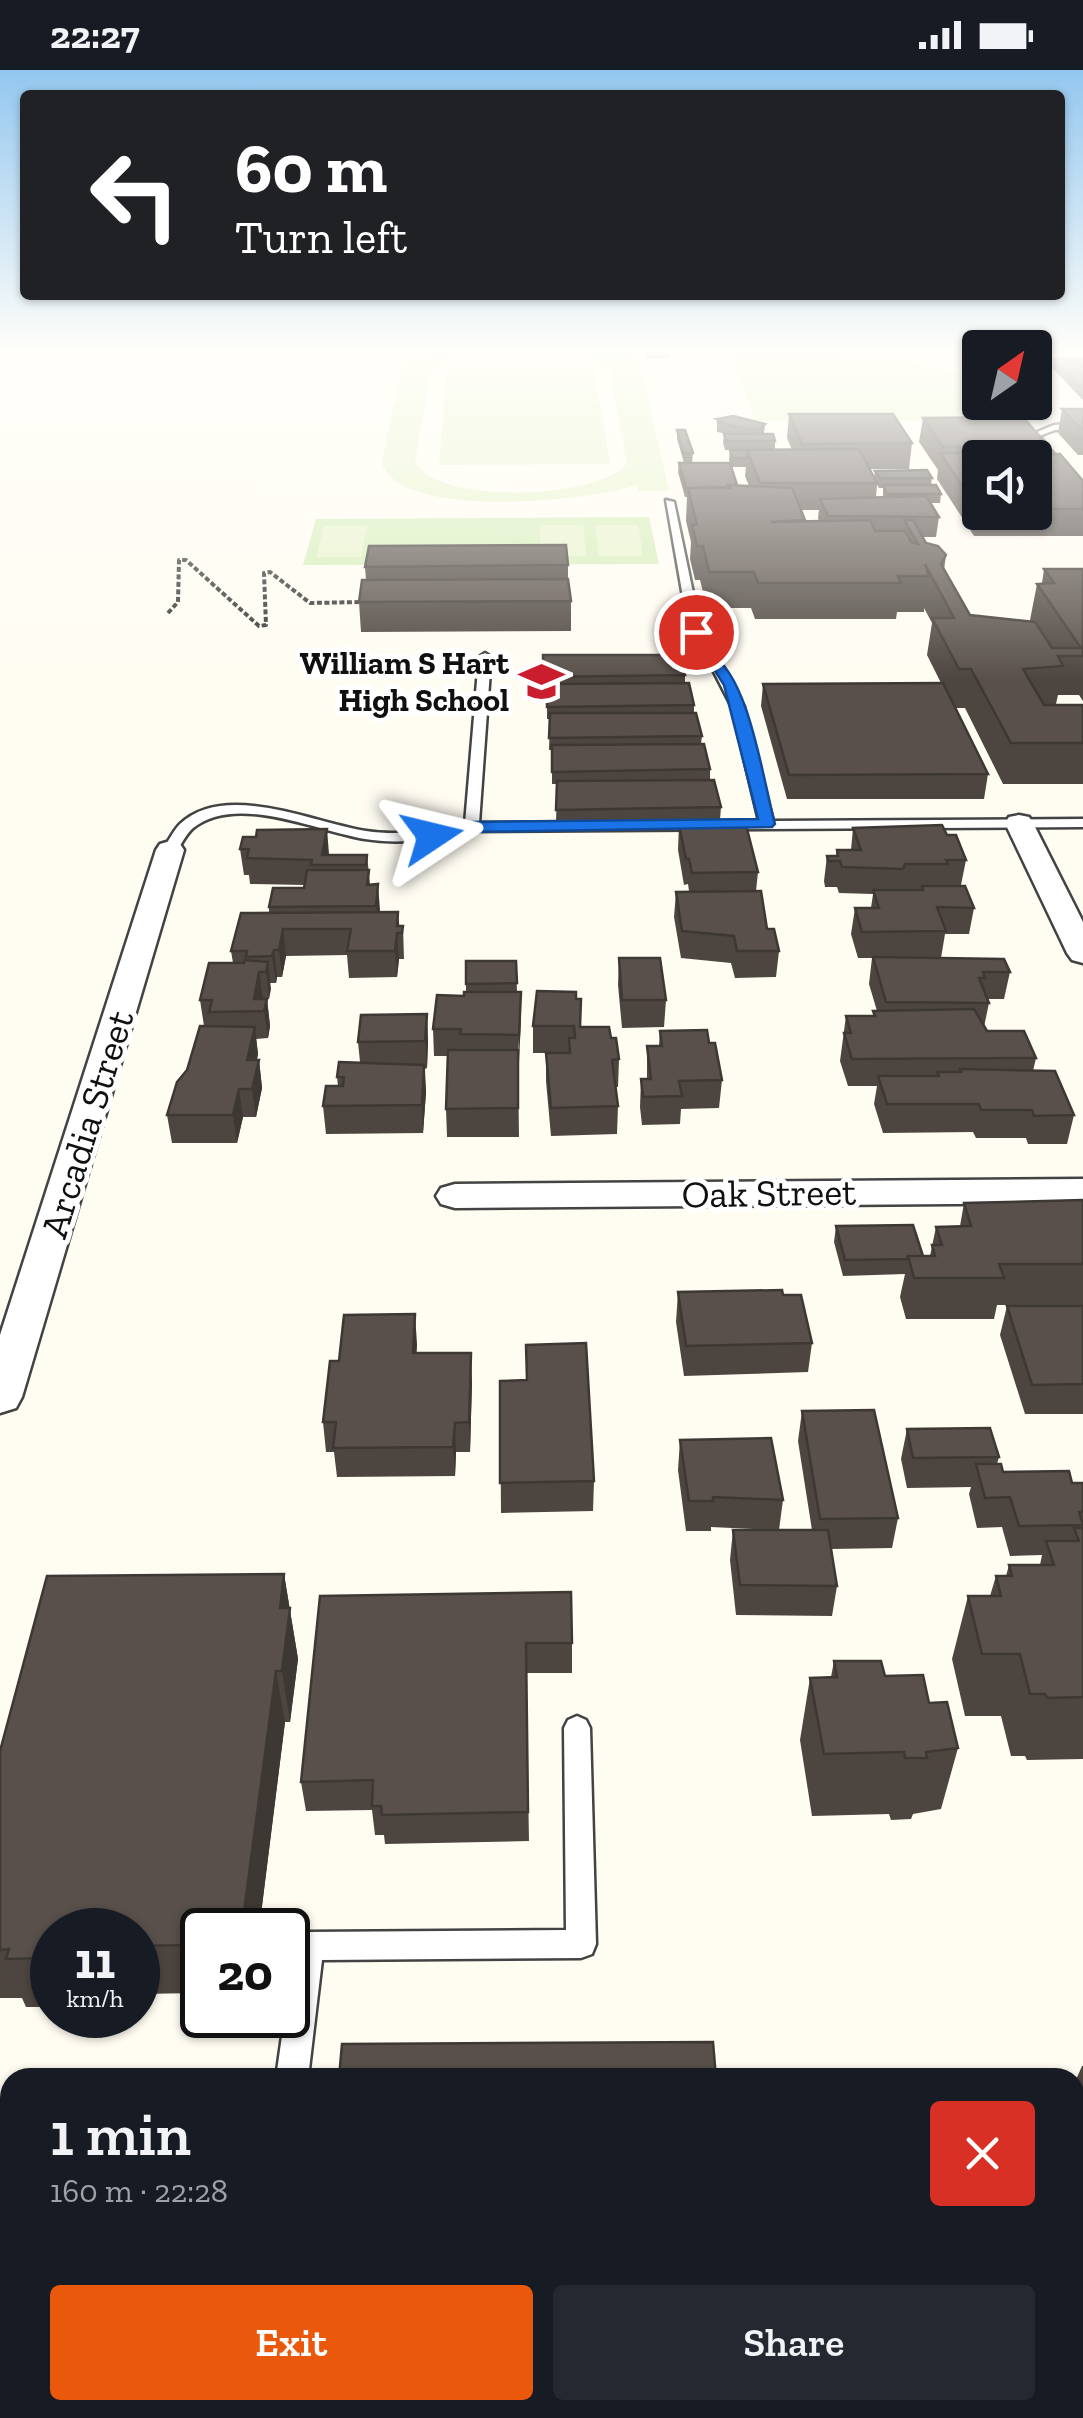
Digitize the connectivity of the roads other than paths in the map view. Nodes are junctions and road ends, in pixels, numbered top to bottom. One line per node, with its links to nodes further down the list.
1 (1055, 462): 2 (lane)
2 (1065, 474)
3 (669, 502): 7 (lane)
4 (485, 658): 8 (lane)
5 (1019, 823): 6 (lane); 7 (lane); 10 (street)
6 (1083, 823)
7 (767, 824): 8 (lane)
8 (472, 827): 9 (lane)
9 (170, 850): 13 (street, Arcadia Street)
10 (1083, 953)
11 (1083, 1190): 12 (street, Oak Street)
12 (454, 1196)
13 (0, 1397)
14 (577, 1728): 15 (lane)
15 (293, 2068)

